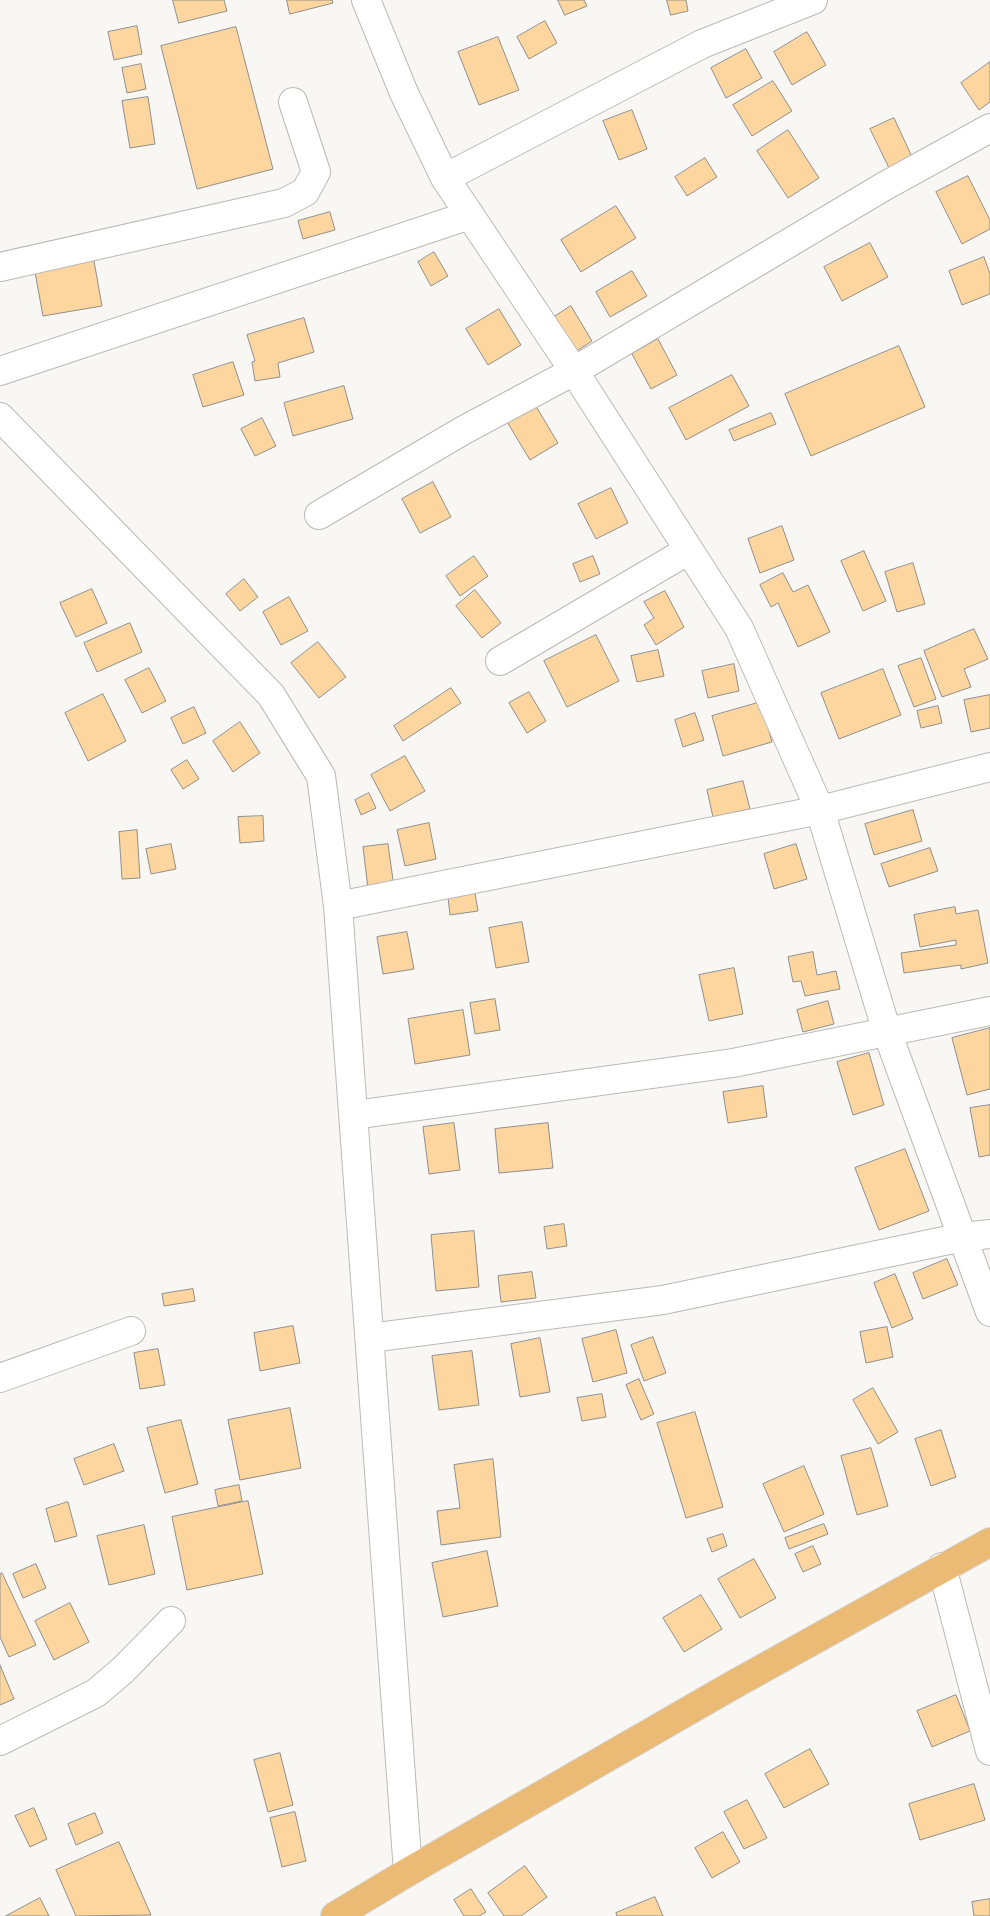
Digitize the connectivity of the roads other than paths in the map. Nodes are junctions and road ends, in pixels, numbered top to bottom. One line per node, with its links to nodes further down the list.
1 (366, 0): 5 (street)
2 (813, 0): 5 (street)
3 (292, 102): 7 (street)
4 (990, 128): 9 (street)
5 (445, 178): 6 (street)
6 (470, 216): 8 (street); 9 (street)
7 (0, 267)
8 (0, 371)
9 (574, 371): 11 (street); 12 (street)
10 (0, 417): 16 (street)
11 (319, 515)
12 (689, 550): 13 (street); 15 (street)
13 (500, 661)
14 (990, 767): 15 (street)
15 (820, 810): 16 (street); 18 (street)
16 (338, 906): 19 (street)
17 (990, 1011): 18 (street)
18 (887, 1032): 19 (street); 21 (street)
19 (354, 1115): 24 (street)
20 (990, 1234): 21 (street)
21 (962, 1238): 22 (street); 24 (street)
22 (990, 1312)
23 (131, 1331): 25 (street)
24 (370, 1338): 31 (street)
25 (0, 1378)
26 (990, 1542): 27 (highway)
27 (942, 1567): 30 (street); 31 (highway)
28 (171, 1621): 29 (street)
29 (0, 1740)
30 (990, 1751)
31 (408, 1872): 32 (highway)
32 (335, 1916)

